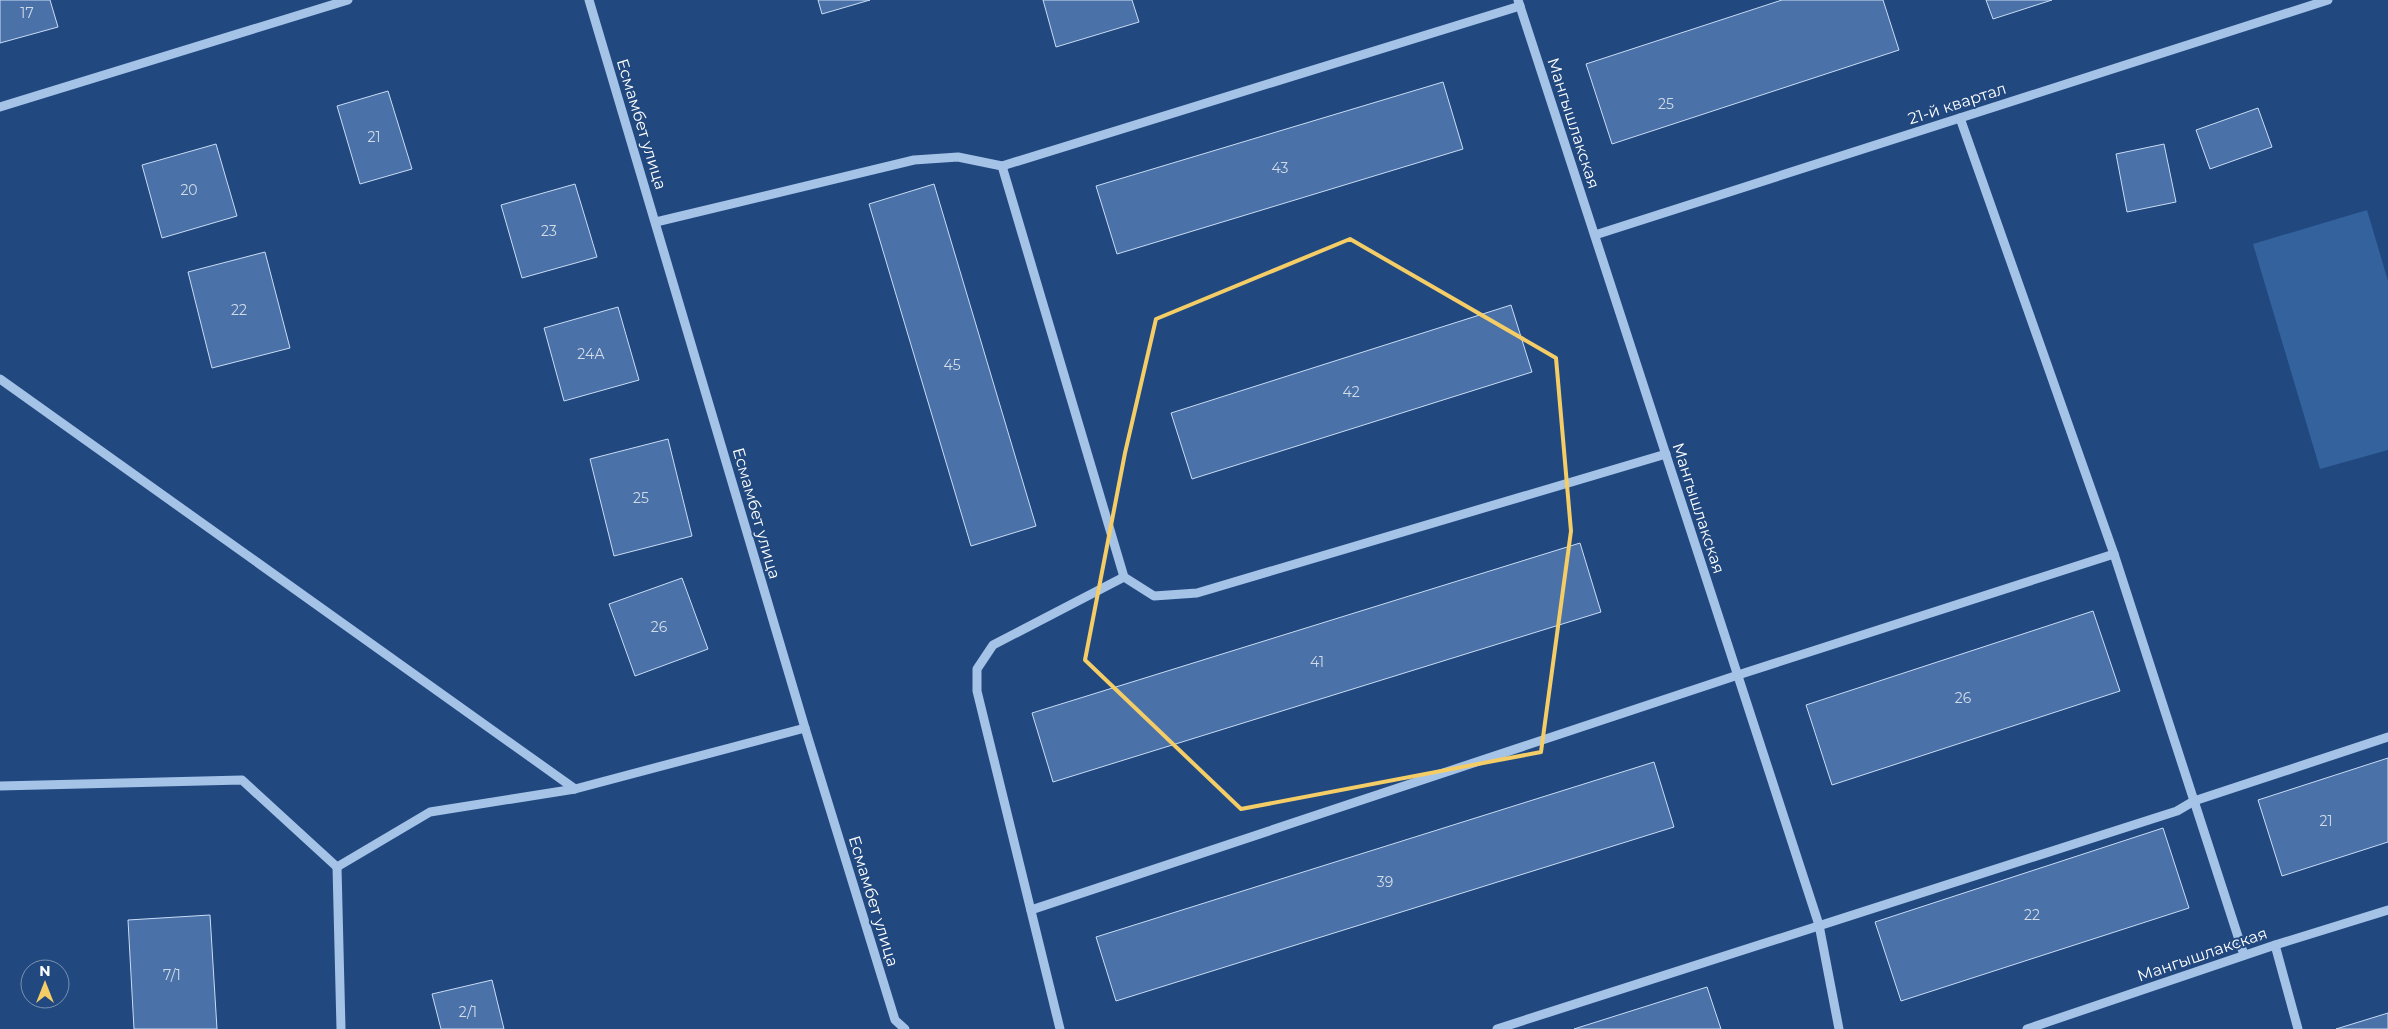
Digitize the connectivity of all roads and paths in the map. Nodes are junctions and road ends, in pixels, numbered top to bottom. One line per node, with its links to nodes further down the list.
1 (348, 0): 5 (street)
2 (589, 0): 8 (street, Есмамбет улица)
3 (2328, 0): 6 (street, 21-й квартал)
4 (1519, 3): 7 (street); 9 (street, Мангышлакская)
5 (0, 107)
6 (1960, 118): 9 (street, 21-й квартал); 12 (street)
7 (1002, 166): 8 (street); 13 (street)
8 (656, 222): 15 (street, Есмамбет улица)
9 (1595, 236): 11 (street, Мангышлакская)
10 (0, 379): 18 (street)
11 (1666, 454): 13 (street); 14 (street, Мангышлакская)
12 (2114, 554): 14 (street); 19 (street)
13 (1124, 577): 21 (street)
14 (1738, 674): 21 (street); 23 (street, Мангышлакская)
15 (806, 728): 18 (street); 27 (street, Есмамбет улица)
16 (2388, 737): 19 (street)
17 (0, 786): 20 (street)
18 (575, 789): 20 (street)
19 (2194, 801): 23 (street); 25 (street)
20 (337, 866): 26 (street)
21 (1031, 910): 28 (street)
22 (2388, 910): 24 (street, Мангышлакская)
23 (1819, 925): 29 (street); 30 (street, Мангышлакская)
24 (2275, 945): 25 (street, Мангышлакская); 32 (street)
25 (2244, 955): 31 (street, Мангышлакская)
26 (341, 1029)
27 (905, 1029)
28 (1060, 1029)
29 (1497, 1029)
30 (1838, 1029)
31 (2027, 1029)
32 (2298, 1029)

